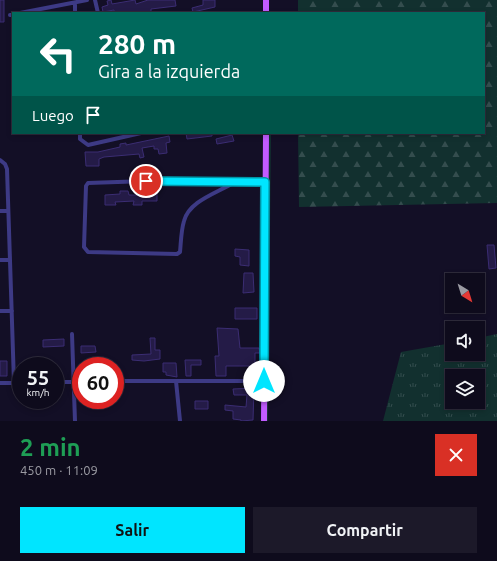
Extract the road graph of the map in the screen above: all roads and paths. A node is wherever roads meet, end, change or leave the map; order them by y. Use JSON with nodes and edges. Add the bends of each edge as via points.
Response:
{"nodes":[{"id":1,"x":52,"y":0,"type":"edge"},
{"id":2,"x":87,"y":0,"type":"edge"},
{"id":3,"x":95,"y":0,"type":"edge"},
{"id":4,"x":266,"y":0,"type":"edge"},
{"id":5,"x":75,"y":3,"type":"junction"},
{"id":6,"x":54,"y":6,"type":"junction"},
{"id":7,"x":25,"y":12,"type":"edge"},
{"id":8,"x":75,"y":12,"type":"edge"},
{"id":9,"x":98,"y":12,"type":"edge"},
{"id":10,"x":266,"y":12,"type":"edge"},
{"id":11,"x":80,"y":134,"type":"edge"},
{"id":12,"x":137,"y":134,"type":"edge"},
{"id":13,"x":266,"y":134,"type":"edge"},
{"id":14,"x":0,"y":160,"type":"edge"},
{"id":15,"x":265,"y":182,"type":"junction"},
{"id":16,"x":233,"y":183,"type":"junction"},
{"id":17,"x":0,"y":211,"type":"edge"},
{"id":18,"x":8,"y":211,"type":"junction"},
{"id":19,"x":0,"y":260,"type":"edge"},
{"id":20,"x":10,"y":260,"type":"junction"},
{"id":21,"x":0,"y":311,"type":"edge"},
{"id":22,"x":12,"y":311,"type":"junction"},
{"id":23,"x":72,"y":334,"type":"dead end"},
{"id":24,"x":13,"y":357,"type":"edge"},
{"id":25,"x":72,"y":357,"type":"edge"},
{"id":26,"x":124,"y":381,"type":"edge"},
{"id":27,"x":176,"y":381,"type":"junction"},
{"id":28,"x":264,"y":381,"type":"junction"},
{"id":29,"x":0,"y":383,"type":"edge"},
{"id":30,"x":12,"y":383,"type":"edge"},
{"id":31,"x":74,"y":409,"type":"edge"},
{"id":32,"x":75,"y":421,"type":"edge"},
{"id":33,"x":180,"y":421,"type":"edge"},
{"id":34,"x":264,"y":421,"type":"edge"}],
"edges":[{"from":1,"to":6,"type":"street"},
{"from":2,"to":5,"type":"street"},
{"from":3,"to":9,"type":"street"},
{"from":4,"to":10,"type":"main road"},
{"from":5,"to":6,"type":"street"},
{"from":5,"to":8,"type":"street"},
{"from":6,"to":7,"type":"street"},
{"from":11,"to":12,"type":"street","via":[[80,139],[88,145]]},
{"from":13,"to":15,"type":"main road"},
{"from":14,"to":18,"type":"street","via":[[7,169]]},
{"from":15,"to":16,"type":"street"},
{"from":15,"to":28,"type":"main road"},
{"from":16,"to":16,"type":"street","via":[[88,183],[85,250],[177,254],[180,252],[184,221],[188,213],[197,204]]},
{"from":17,"to":18,"type":"street"},
{"from":18,"to":20,"type":"street"},
{"from":19,"to":20,"type":"street"},
{"from":20,"to":22,"type":"street"},
{"from":21,"to":22,"type":"street"},
{"from":22,"to":24,"type":"street"},
{"from":23,"to":25,"type":"street"},
{"from":26,"to":27,"type":"street"},
{"from":27,"to":28,"type":"street"},
{"from":27,"to":33,"type":"street"},
{"from":28,"to":34,"type":"main road"},
{"from":29,"to":30,"type":"street"},
{"from":31,"to":32,"type":"street"}]}
